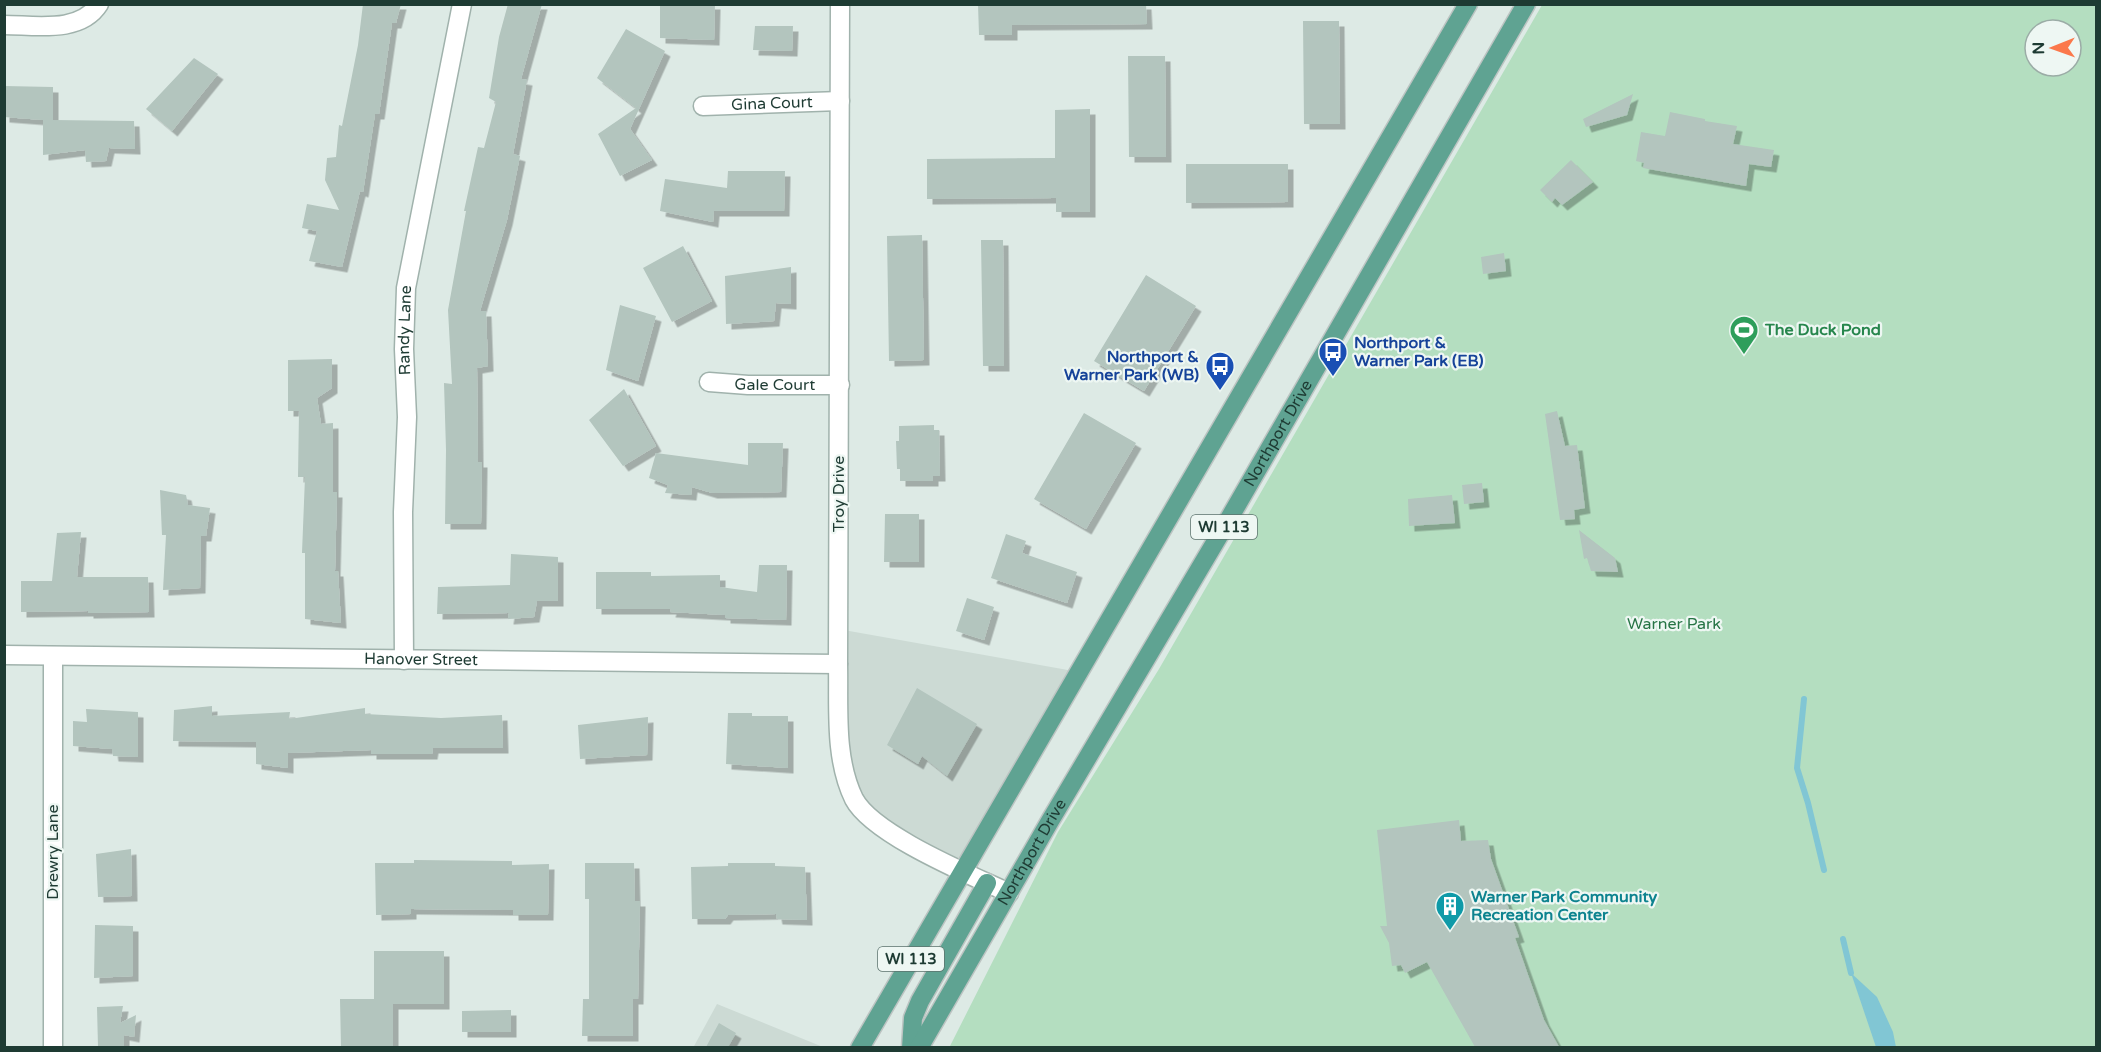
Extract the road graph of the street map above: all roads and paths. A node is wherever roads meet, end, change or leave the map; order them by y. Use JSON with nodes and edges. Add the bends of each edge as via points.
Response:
{"nodes":[{"id":1,"x":462,"y":4,"type":"edge"},
{"id":2,"x":840,"y":4,"type":"edge"},
{"id":3,"x":1468,"y":4,"type":"edge"},
{"id":4,"x":1526,"y":4,"type":"edge"},
{"id":5,"x":97,"y":7,"type":"edge"},
{"id":6,"x":4,"y":25,"type":"edge"},
{"id":7,"x":840,"y":101,"type":"junction"},
{"id":8,"x":703,"y":106,"type":"dead end"},
{"id":9,"x":709,"y":382,"type":"dead end"},
{"id":10,"x":840,"y":385,"type":"junction"},
{"id":11,"x":4,"y":655,"type":"edge"},
{"id":12,"x":53,"y":656,"type":"junction"},
{"id":13,"x":404,"y":660,"type":"junction"},
{"id":14,"x":838,"y":664,"type":"junction"},
{"id":15,"x":963,"y":871,"type":"junction"},
{"id":16,"x":987,"y":883,"type":"junction"},
{"id":17,"x":1009,"y":893,"type":"junction"},
{"id":18,"x":53,"y":1047,"type":"edge"},
{"id":19,"x":860,"y":1047,"type":"edge"},
{"id":20,"x":912,"y":1047,"type":"edge"},
{"id":21,"x":919,"y":1047,"type":"edge"}],
"edges":[{"from":1,"to":13,"type":"street","name":"Randy Lane","via":[[406,288]]},
{"from":2,"to":7,"type":"street","name":"Troy Drive"},
{"from":3,"to":15,"type":"main road","number":"WI 113"},
{"from":4,"to":17,"type":"main road","name":"Northport Drive","number":"WI 113"},
{"from":5,"to":6,"type":"street","via":[[84,19],[70,24]]},
{"from":7,"to":8,"type":"street","name":"Gina Court"},
{"from":7,"to":10,"type":"street","name":"Troy Drive"},
{"from":9,"to":10,"type":"street","name":"Gale Court"},
{"from":10,"to":14,"type":"street","name":"Troy Drive"},
{"from":11,"to":12,"type":"street","name":"Hanover Street"},
{"from":12,"to":13,"type":"street","name":"Hanover Street"},
{"from":12,"to":18,"type":"street","name":"Drewry Lane"},
{"from":13,"to":14,"type":"street","name":"Hanover Street"},
{"from":14,"to":15,"type":"street","name":"Troy Drive","via":[[842,763],[856,801],[886,830]]},
{"from":15,"to":16,"type":"street","name":"Troy Drive"},
{"from":15,"to":19,"type":"main road","number":"WI 113"},
{"from":16,"to":17,"type":"street","name":"Troy Drive"},
{"from":16,"to":20,"type":"main road","via":[[920,1001]]},
{"from":17,"to":21,"type":"main road","name":"Northport Drive","number":"WI 113"}]}
